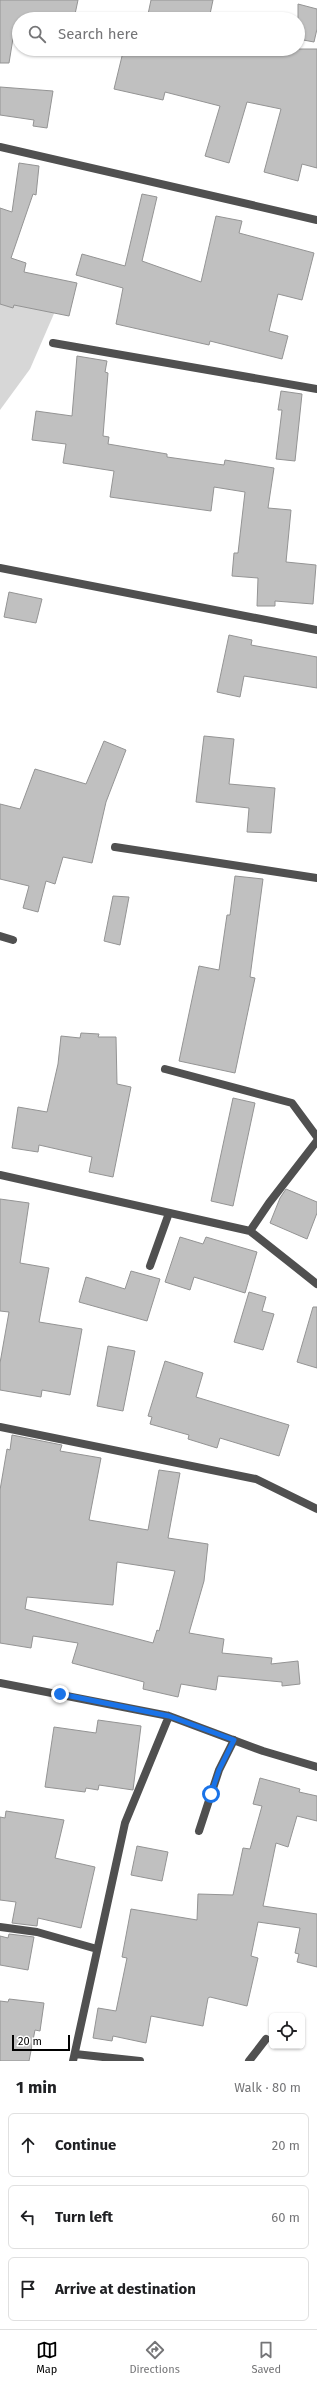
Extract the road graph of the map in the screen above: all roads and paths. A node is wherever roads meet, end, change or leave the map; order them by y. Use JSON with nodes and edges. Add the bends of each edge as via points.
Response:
{"nodes":[{"id":1,"x":0,"y":147,"type":"edge"},
{"id":2,"x":317,"y":220,"type":"edge"},
{"id":3,"x":53,"y":343,"type":"dead end"},
{"id":4,"x":317,"y":389,"type":"edge"},
{"id":5,"x":0,"y":568,"type":"edge"},
{"id":6,"x":317,"y":630,"type":"edge"},
{"id":7,"x":115,"y":847,"type":"dead end"},
{"id":8,"x":317,"y":878,"type":"edge"},
{"id":9,"x":0,"y":936,"type":"edge"},
{"id":10,"x":14,"y":940,"type":"dead end"},
{"id":11,"x":165,"y":1069,"type":"dead end"},
{"id":12,"x":317,"y":1137,"type":"edge"},
{"id":13,"x":317,"y":1141,"type":"edge"},
{"id":14,"x":0,"y":1174,"type":"edge"},
{"id":15,"x":169,"y":1213,"type":"junction"},
{"id":16,"x":250,"y":1231,"type":"junction"},
{"id":17,"x":150,"y":1266,"type":"dead end"},
{"id":18,"x":317,"y":1284,"type":"edge"},
{"id":19,"x":0,"y":1427,"type":"edge"},
{"id":20,"x":317,"y":1509,"type":"edge"},
{"id":21,"x":0,"y":1683,"type":"edge"},
{"id":22,"x":169,"y":1716,"type":"junction"},
{"id":23,"x":234,"y":1740,"type":"junction"},
{"id":24,"x":317,"y":1767,"type":"edge"},
{"id":25,"x":199,"y":1831,"type":"dead end"},
{"id":26,"x":0,"y":1927,"type":"edge"},
{"id":27,"x":97,"y":1949,"type":"junction"},
{"id":28,"x":266,"y":2039,"type":"dead end"},
{"id":29,"x":74,"y":2057,"type":"edge"},
{"id":30,"x":140,"y":2061,"type":"edge"},
{"id":31,"x":249,"y":2061,"type":"edge"}],
"edges":[{"from":1,"to":2,"type":"street"},
{"from":3,"to":4,"type":"street"},
{"from":5,"to":6,"type":"street"},
{"from":7,"to":8,"type":"street"},
{"from":9,"to":10,"type":"street"},
{"from":11,"to":12,"type":"street","via":[[292,1103]]},
{"from":13,"to":16,"type":"street","via":[[268,1203]]},
{"from":14,"to":15,"type":"street"},
{"from":15,"to":16,"type":"street"},
{"from":15,"to":17,"type":"street"},
{"from":16,"to":18,"type":"street"},
{"from":19,"to":20,"type":"street","via":[[256,1479]]},
{"from":21,"to":22,"type":"street"},
{"from":22,"to":23,"type":"street"},
{"from":22,"to":27,"type":"street","via":[[124,1823]]},
{"from":23,"to":24,"type":"street"},
{"from":23,"to":25,"type":"street","via":[[219,1770]]},
{"from":26,"to":27,"type":"street","via":[[37,1932]]},
{"from":27,"to":29,"type":"street"},
{"from":28,"to":31,"type":"street"},
{"from":29,"to":30,"type":"street"}]}
